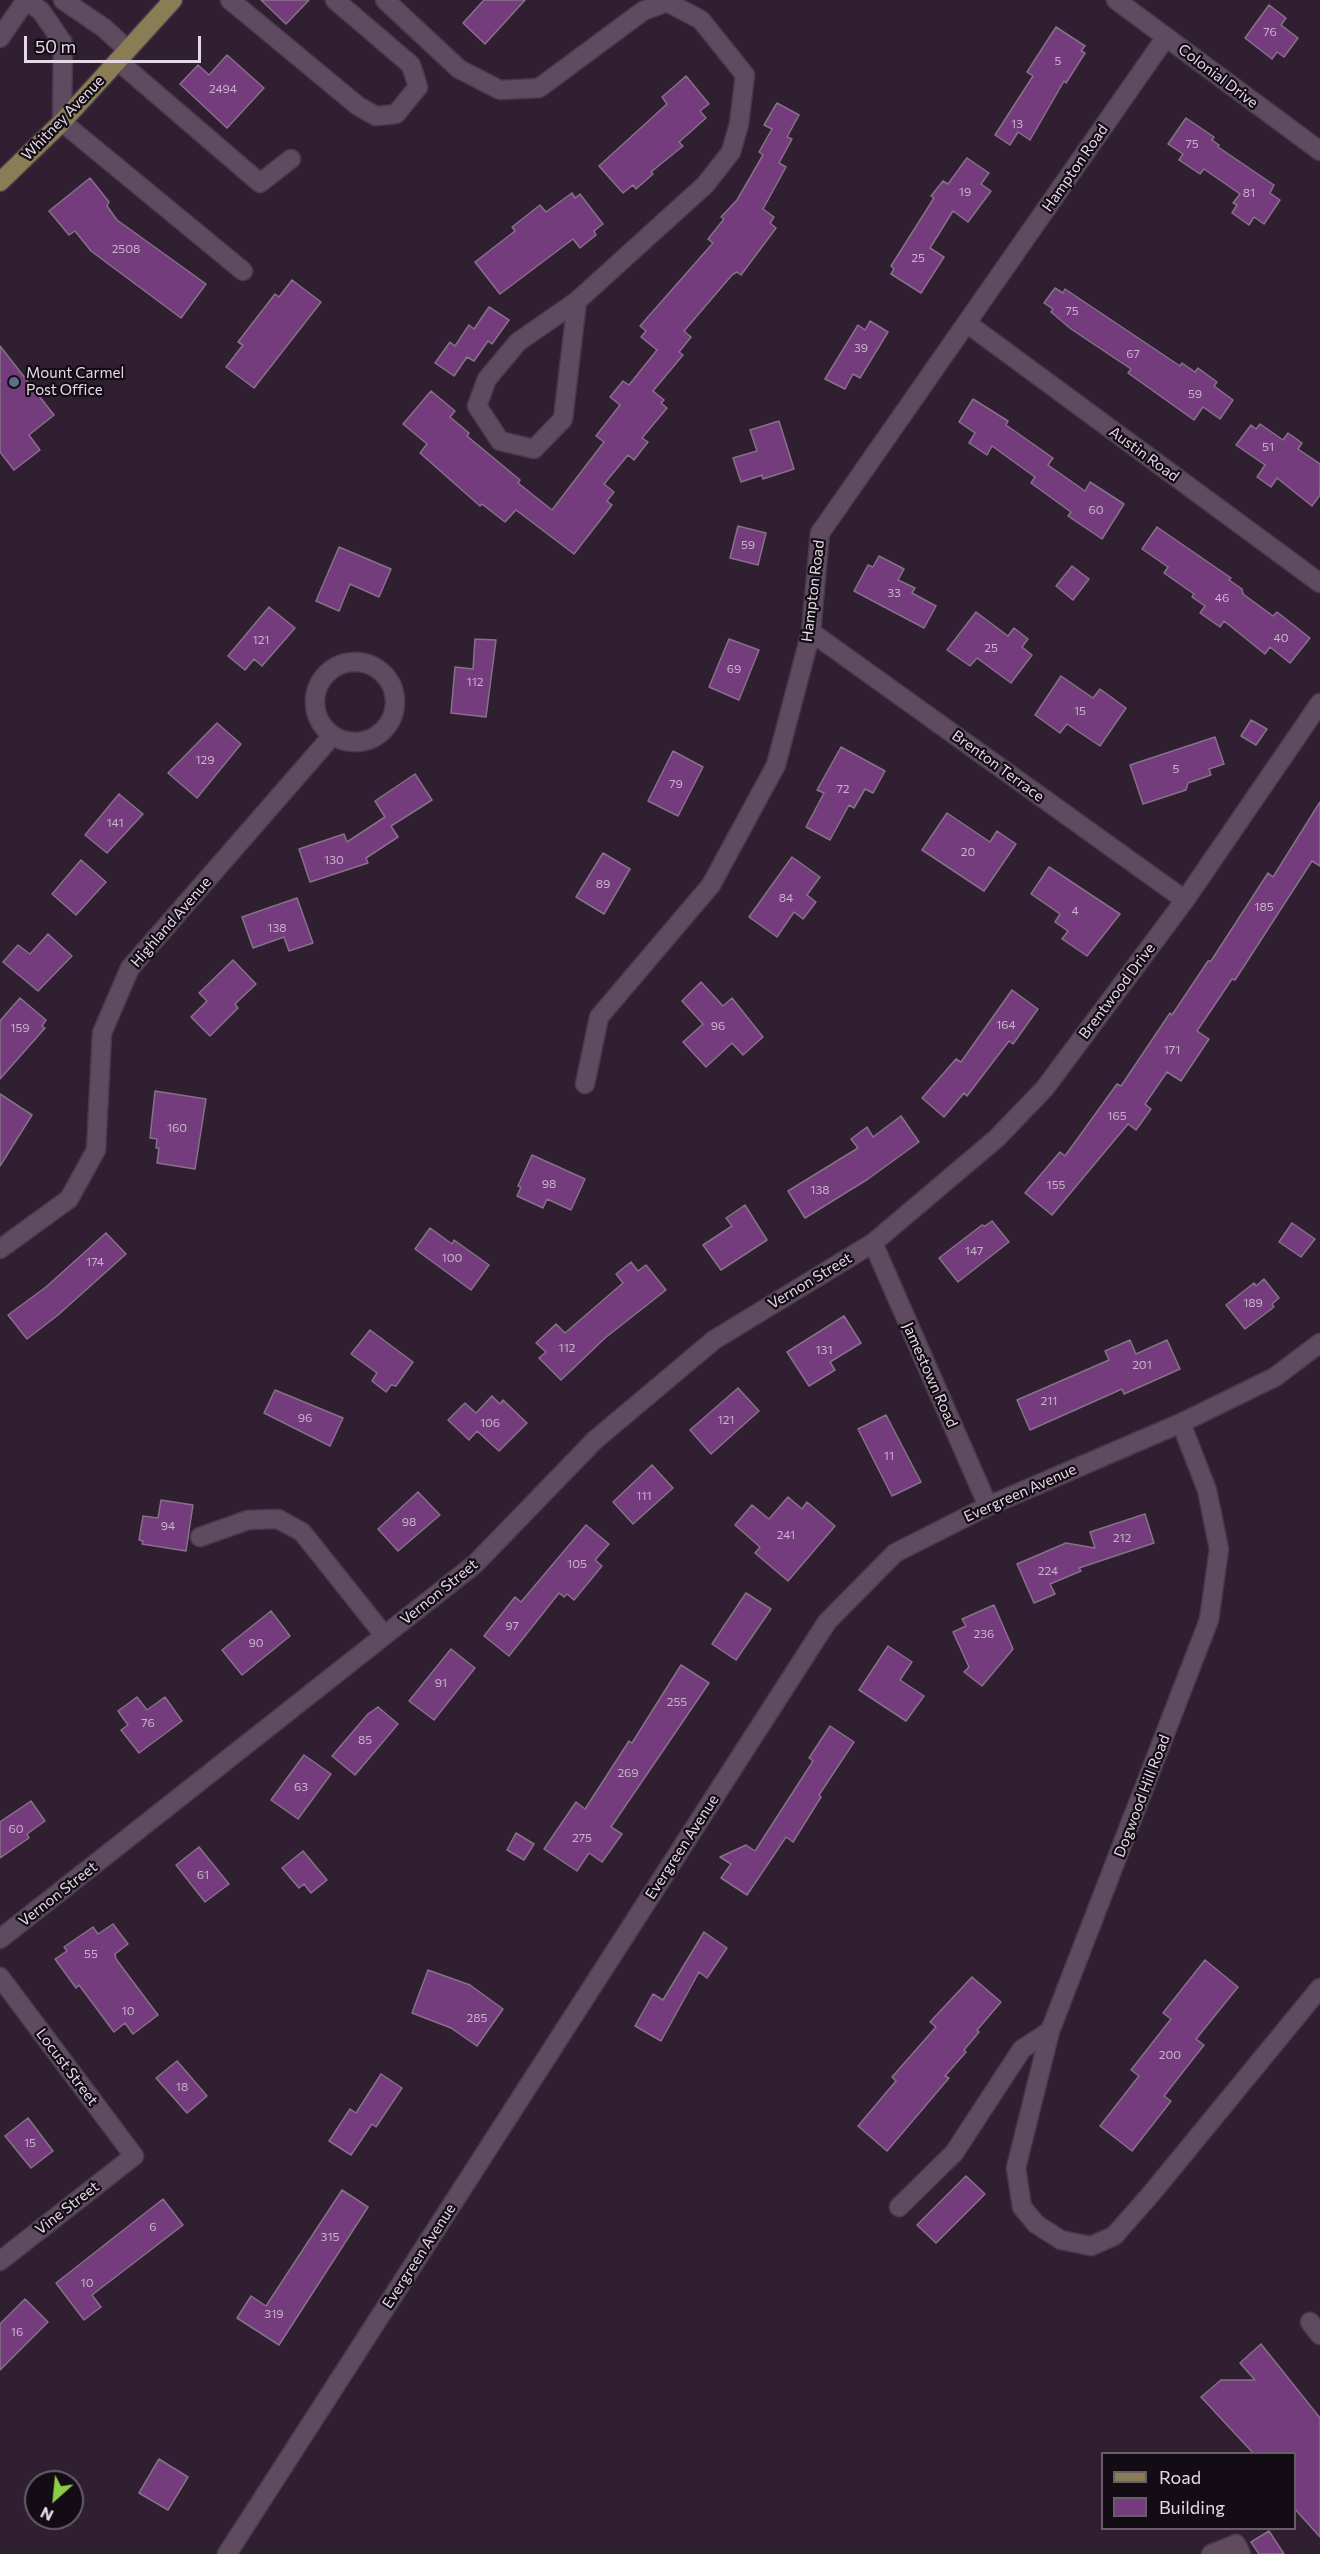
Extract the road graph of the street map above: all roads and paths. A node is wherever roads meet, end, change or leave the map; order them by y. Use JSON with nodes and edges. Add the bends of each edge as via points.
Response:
{"nodes":[{"id":1,"x":26,"y":0,"type":"edge"},
{"id":2,"x":63,"y":0,"type":"edge"},
{"id":3,"x":230,"y":0,"type":"edge"},
{"id":4,"x":335,"y":0,"type":"edge"},
{"id":5,"x":385,"y":0,"type":"edge"},
{"id":6,"x":1116,"y":0,"type":"edge"},
{"id":7,"x":168,"y":2,"type":"edge"},
{"id":8,"x":1166,"y":37,"type":"junction"},
{"id":9,"x":0,"y":38,"type":"edge"},
{"id":10,"x":123,"y":55,"type":"junction"},
{"id":11,"x":62,"y":122,"type":"junction"},
{"id":12,"x":1320,"y":151,"type":"edge"},
{"id":13,"x":291,"y":159,"type":"dead end"},
{"id":14,"x":0,"y":182,"type":"edge"},
{"id":15,"x":243,"y":271,"type":"dead end"},
{"id":16,"x":577,"y":301,"type":"junction"},
{"id":17,"x":968,"y":324,"type":"junction"},
{"id":18,"x":1320,"y":583,"type":"edge"},
{"id":19,"x":811,"y":632,"type":"junction"},
{"id":20,"x":1320,"y":703,"type":"edge"},
{"id":21,"x":332,"y":736,"type":"junction"},
{"id":22,"x":1185,"y":900,"type":"junction"},
{"id":23,"x":585,"y":1084,"type":"dead end"},
{"id":24,"x":873,"y":1243,"type":"junction"},
{"id":25,"x":0,"y":1249,"type":"edge"},
{"id":26,"x":1320,"y":1342,"type":"edge"},
{"id":27,"x":1181,"y":1423,"type":"junction"},
{"id":28,"x":988,"y":1506,"type":"junction"},
{"id":29,"x":200,"y":1537,"type":"dead end"},
{"id":30,"x":384,"y":1635,"type":"junction"},
{"id":31,"x":0,"y":1939,"type":"edge"},
{"id":32,"x":0,"y":1977,"type":"edge"},
{"id":33,"x":1320,"y":1988,"type":"edge"},
{"id":34,"x":1050,"y":2031,"type":"junction"},
{"id":35,"x":134,"y":2156,"type":"joint"},
{"id":36,"x":899,"y":2207,"type":"dead end"},
{"id":37,"x":0,"y":2261,"type":"edge"},
{"id":38,"x":227,"y":2554,"type":"edge"},
{"id":39,"x":1211,"y":2554,"type":"edge"},
{"id":40,"x":1241,"y":2554,"type":"edge"}],
"edges":[{"from":1,"to":9,"type":"street"},
{"from":1,"to":11,"type":"street","via":[[41,11],[63,43]]},
{"from":2,"to":10,"type":"street","via":[[104,28]]},
{"from":3,"to":4,"type":"street","via":[[358,106],[376,116],[396,114],[418,87],[411,65]]},
{"from":5,"to":16,"type":"street","via":[[459,69],[500,90],[539,88],[643,11],[667,2],[701,20],[746,75],[731,152],[705,185]]},
{"from":6,"to":8,"type":"street","name":"Colonial Drive"},
{"from":7,"to":10,"type":"main road","name":"Whitney Avenue"},
{"from":8,"to":12,"type":"street","name":"Colonial Drive"},
{"from":8,"to":17,"type":"street","name":"Hampton Road"},
{"from":10,"to":11,"type":"main road","name":"Whitney Avenue"},
{"from":10,"to":13,"type":"street","via":[[260,183]]},
{"from":11,"to":14,"type":"main road","name":"Whitney Avenue"},
{"from":11,"to":15,"type":"street"},
{"from":16,"to":16,"type":"street","via":[[518,342],[487,379],[477,406],[500,441],[534,448],[563,419]]},
{"from":17,"to":18,"type":"street","name":"Austin Road"},
{"from":17,"to":19,"type":"street","name":"Hampton Road","via":[[820,533]]},
{"from":19,"to":22,"type":"street","name":"Brenton Terrace"},
{"from":19,"to":23,"type":"street","name":"Hampton Road","via":[[776,765],[711,885],[598,1017]]},
{"from":20,"to":22,"type":"street","name":"Brentwood Drive"},
{"from":21,"to":21,"type":"street","via":[[316,715],[314,701],[320,682],[334,667],[347,663],[374,666],[394,692],[395,711],[390,723],[370,740],[344,742]]},
{"from":21,"to":25,"type":"street","name":"Highland Avenue","via":[[130,968],[102,1033],[96,1150],[69,1199]]},
{"from":22,"to":24,"type":"street","name":"Brentwood Drive","via":[[1045,1088],[997,1138]]},
{"from":24,"to":28,"type":"street","name":"Jamestown Road"},
{"from":24,"to":30,"type":"street","name":"Vernon Street","via":[[714,1340],[595,1440],[475,1564]]},
{"from":26,"to":27,"type":"street","name":"Evergreen Avenue","via":[[1275,1377]]},
{"from":27,"to":28,"type":"street","name":"Evergreen Avenue"},
{"from":27,"to":34,"type":"street","name":"Dogwood Hill Road","via":[[1207,1490],[1220,1549],[1209,1620]]},
{"from":28,"to":38,"type":"street","name":"Evergreen Avenue","via":[[895,1553],[827,1622]]},
{"from":29,"to":30,"type":"street","via":[[248,1520],[278,1518],[302,1532]]},
{"from":30,"to":31,"type":"street","name":"Vernon Street"},
{"from":32,"to":35,"type":"street","name":"Locust Street"},
{"from":33,"to":34,"type":"street","name":"Dogwood Hill Road","via":[[1114,2236],[1091,2246],[1062,2240],[1036,2224],[1022,2207],[1016,2168]]},
{"from":34,"to":36,"type":"street","via":[[1022,2049],[954,2153]]},
{"from":35,"to":37,"type":"street","name":"Vine Street"},
{"from":39,"to":40,"type":"street","via":[[1236,2544]]}]}
